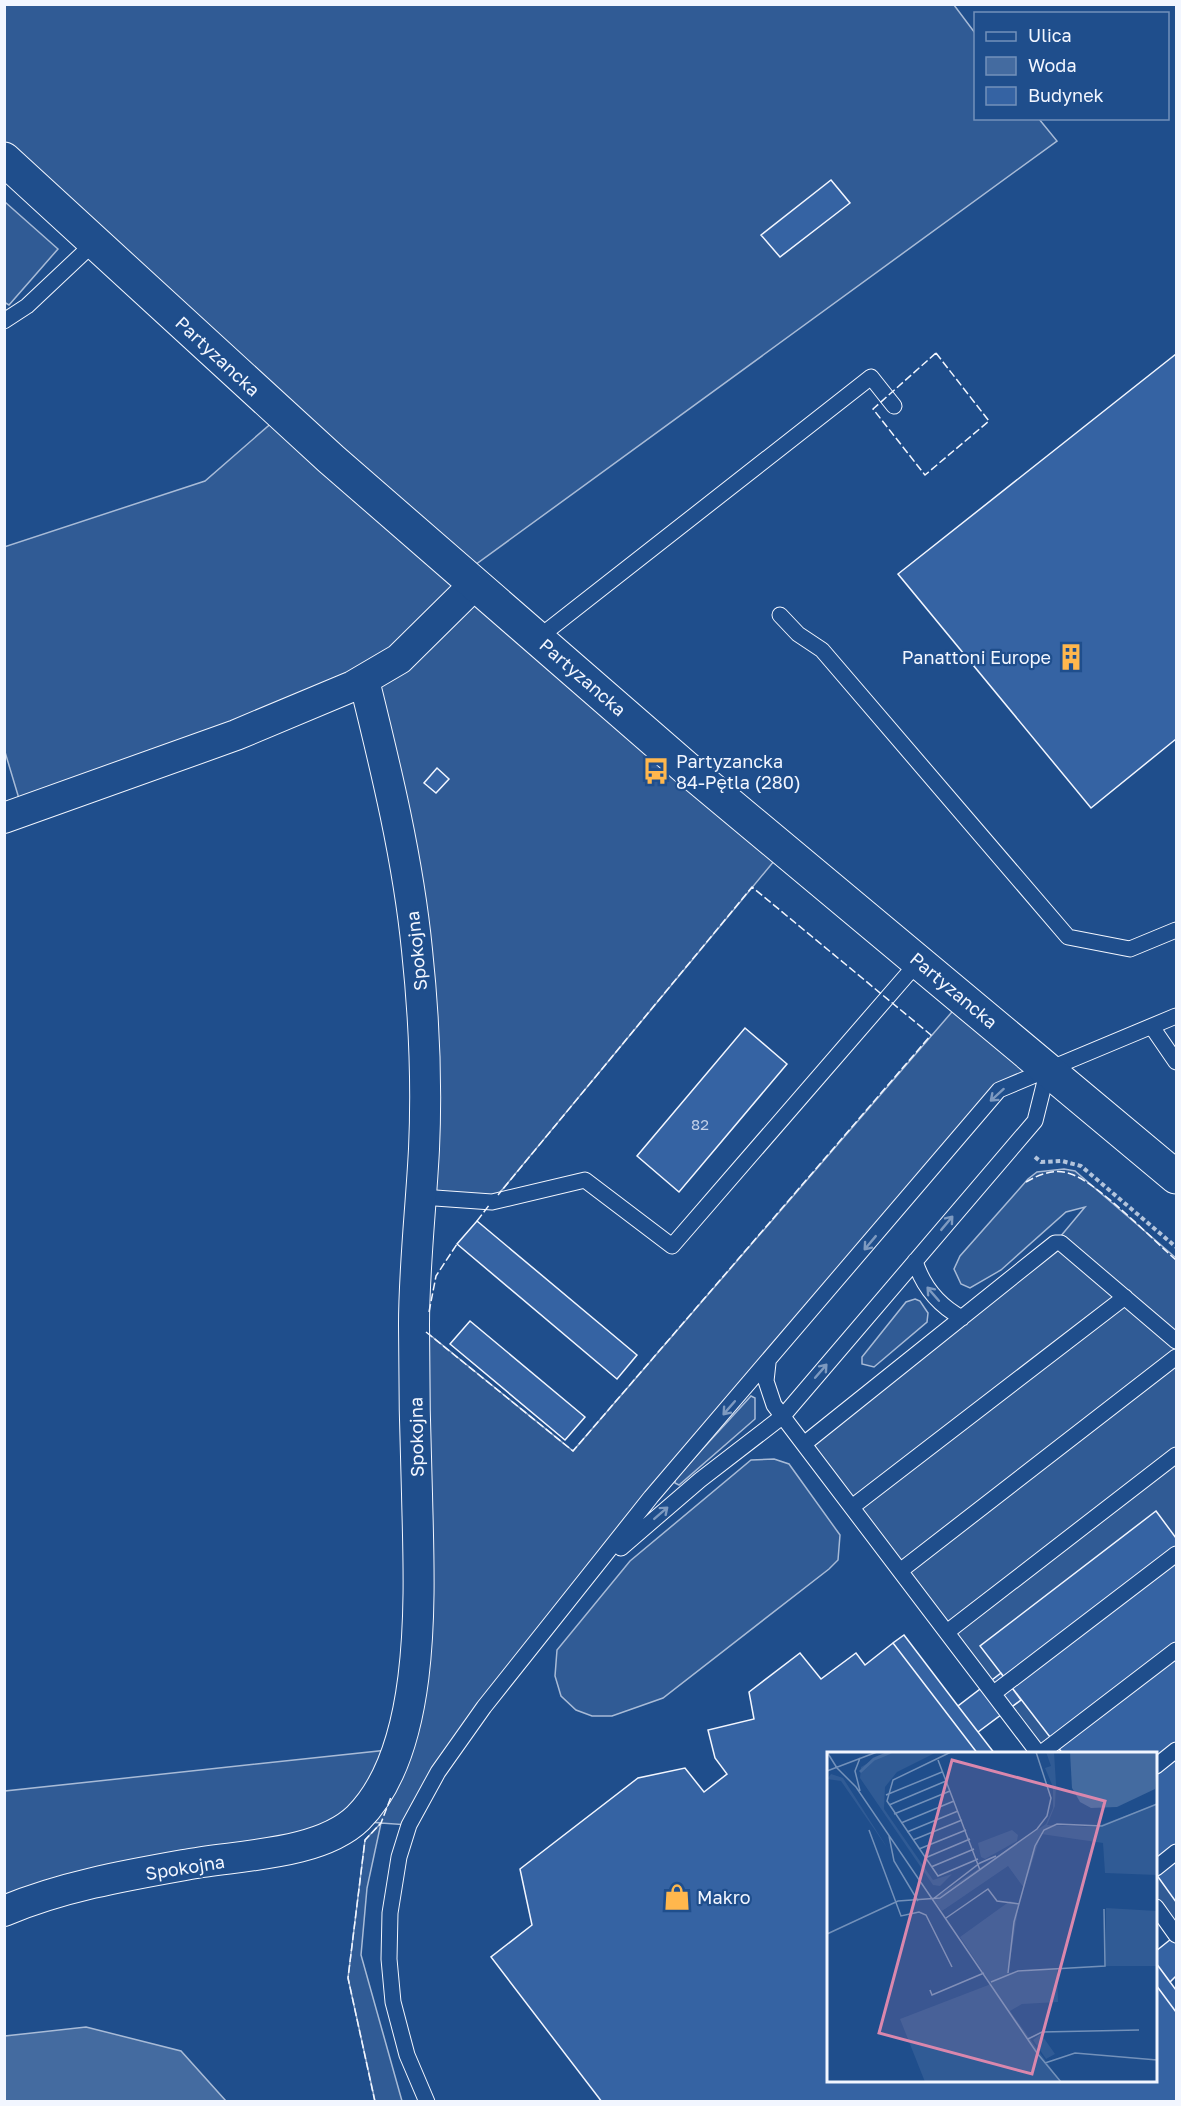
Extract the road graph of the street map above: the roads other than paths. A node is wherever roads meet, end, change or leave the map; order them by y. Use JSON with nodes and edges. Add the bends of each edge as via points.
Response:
{"nodes":[{"id":1,"x":4,"y":159,"type":"edge"},
{"id":2,"x":95,"y":242,"type":"junction"},
{"id":3,"x":4,"y":321,"type":"edge"},
{"id":4,"x":894,"y":406,"type":"dead end"},
{"id":5,"x":475,"y":584,"type":"junction"},
{"id":6,"x":780,"y":615,"type":"dead end"},
{"id":7,"x":538,"y":638,"type":"junction"},
{"id":8,"x":364,"y":680,"type":"junction"},
{"id":9,"x":4,"y":818,"type":"edge"},
{"id":10,"x":1176,"y":930,"type":"edge"},
{"id":11,"x":919,"y":961,"type":"junction"},
{"id":12,"x":1176,"y":1016,"type":"edge"},
{"id":13,"x":1152,"y":1027,"type":"junction"},
{"id":14,"x":1176,"y":1062,"type":"edge"},
{"id":15,"x":1048,"y":1069,"type":"junction"},
{"id":16,"x":1176,"y":1177,"type":"edge"},
{"id":17,"x":421,"y":1197,"type":"junction"},
{"id":18,"x":915,"y":1261,"type":"junction"},
{"id":19,"x":1125,"y":1297,"type":"junction"},
{"id":20,"x":962,"y":1318,"type":"junction"},
{"id":21,"x":1176,"y":1341,"type":"edge"},
{"id":22,"x":1176,"y":1357,"type":"edge"},
{"id":23,"x":768,"y":1364,"type":"junction"},
{"id":24,"x":783,"y":1416,"type":"junction"},
{"id":25,"x":804,"y":1444,"type":"junction"},
{"id":26,"x":1176,"y":1455,"type":"edge"},
{"id":27,"x":852,"y":1507,"type":"junction"},
{"id":28,"x":1176,"y":1554,"type":"edge"},
{"id":29,"x":900,"y":1571,"type":"junction"},
{"id":30,"x":586,"y":1581,"type":"junction"},
{"id":31,"x":947,"y":1632,"type":"junction"},
{"id":32,"x":1176,"y":1650,"type":"edge"},
{"id":33,"x":994,"y":1693,"type":"junction"},
{"id":34,"x":1176,"y":1750,"type":"edge"},
{"id":35,"x":1038,"y":1752,"type":"edge"},
{"id":36,"x":1043,"y":1752,"type":"edge"},
{"id":37,"x":1157,"y":1764,"type":"edge"},
{"id":38,"x":1176,"y":1852,"type":"edge"},
{"id":39,"x":1157,"y":1866,"type":"edge"},
{"id":40,"x":1157,"y":1910,"type":"edge"},
{"id":41,"x":4,"y":1911,"type":"edge"},
{"id":42,"x":1176,"y":1935,"type":"edge"},
{"id":43,"x":427,"y":2102,"type":"edge"}],
"edges":[{"from":1,"to":2,"type":"main road","name":"Partyzancka"},
{"from":2,"to":3,"type":"lane","via":[[27,306]]},
{"from":2,"to":5,"type":"main road","name":"Partyzancka","via":[[331,459]]},
{"from":4,"to":7,"type":"lane","via":[[871,377]]},
{"from":5,"to":7,"type":"main road","name":"Partyzancka"},
{"from":5,"to":8,"type":"street","via":[[399,659]]},
{"from":6,"to":10,"type":"lane","via":[[822,650],[1068,937],[1130,949]]},
{"from":7,"to":11,"type":"main road","name":"Partyzancka","via":[[685,767]]},
{"from":8,"to":9,"type":"street","via":[[236,735]]},
{"from":8,"to":17,"type":"street","name":"Spokojna","via":[[400,833],[417,947],[424,1057]]},
{"from":11,"to":15,"type":"main road","name":"Partyzancka"},
{"from":11,"to":17,"type":"lane","via":[[672,1246],[585,1180],[492,1202]]},
{"from":12,"to":13,"type":"lane"},
{"from":13,"to":14,"type":"lane"},
{"from":13,"to":15,"type":"lane"},
{"from":15,"to":16,"type":"main road","name":"Partyzancka"},
{"from":18,"to":15,"type":"lane","one_way":true,"via":[[1035,1121]]},
{"from":15,"to":23,"type":"lane","one_way":true,"via":[[999,1090]]},
{"from":17,"to":41,"type":"street","name":"Spokojna","via":[[414,1322],[420,1586],[417,1645],[408,1707],[385,1780],[355,1821],[298,1847],[84,1886]]},
{"from":20,"to":18,"type":"lane","one_way":true,"via":[[947,1310],[926,1287]]},
{"from":24,"to":18,"type":"lane","one_way":true},
{"from":19,"to":20,"type":"lane","via":[[1061,1243],[1055,1243]]},
{"from":19,"to":21,"type":"lane"},
{"from":19,"to":27,"type":"lane"},
{"from":20,"to":25,"type":"lane"},
{"from":22,"to":29,"type":"lane"},
{"from":23,"to":24,"type":"lane","via":[[769,1394]]},
{"from":23,"to":30,"type":"lane","one_way":true,"via":[[651,1497]]},
{"from":24,"to":25,"type":"lane"},
{"from":30,"to":24,"type":"lane","one_way":true,"via":[[665,1509]]},
{"from":25,"to":27,"type":"lane"},
{"from":26,"to":31,"type":"lane"},
{"from":27,"to":29,"type":"lane"},
{"from":28,"to":33,"type":"lane"},
{"from":29,"to":31,"type":"lane"},
{"from":30,"to":43,"type":"lane","via":[[484,1707],[438,1772],[409,1825],[399,1857],[390,1913],[391,1981],[402,2037]]},
{"from":31,"to":33,"type":"lane"},
{"from":32,"to":36,"type":"lane"},
{"from":33,"to":35,"type":"lane"},
{"from":34,"to":37,"type":"lane"},
{"from":38,"to":39,"type":"lane"},
{"from":40,"to":42,"type":"lane"}]}
